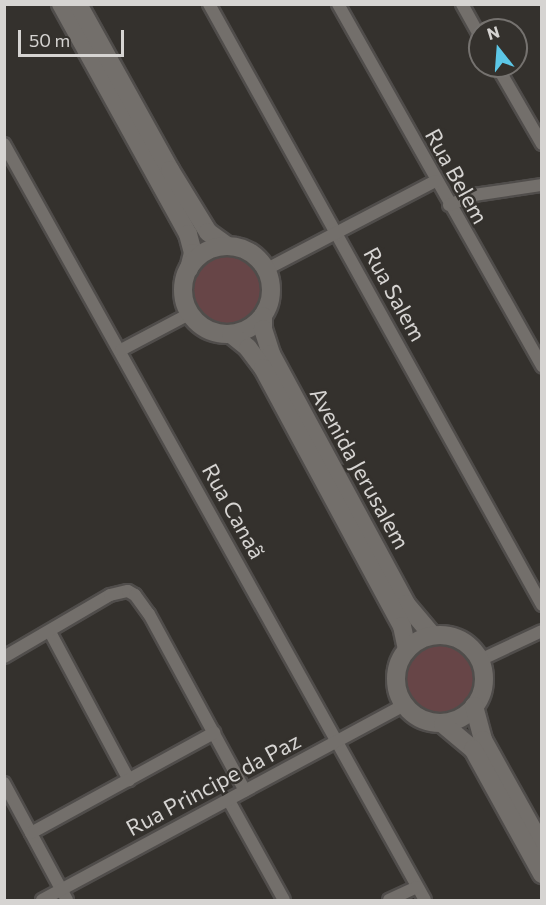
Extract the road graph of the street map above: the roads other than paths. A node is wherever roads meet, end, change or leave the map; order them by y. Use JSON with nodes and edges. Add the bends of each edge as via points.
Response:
{"nodes":[{"id":1,"x":61,"y":4,"type":"edge"},
{"id":2,"x":78,"y":4,"type":"edge"},
{"id":3,"x":209,"y":4,"type":"edge"},
{"id":4,"x":338,"y":4,"type":"edge"},
{"id":5,"x":462,"y":4,"type":"edge"},
{"id":6,"x":470,"y":18,"type":"edge"},
{"id":7,"x":504,"y":78,"type":"edge"},
{"id":8,"x":4,"y":144,"type":"edge"},
{"id":9,"x":542,"y":144,"type":"edge"},
{"id":10,"x":435,"y":181,"type":"junction"},
{"id":11,"x":542,"y":185,"type":"edge"},
{"id":12,"x":449,"y":205,"type":"junction"},
{"id":13,"x":338,"y":234,"type":"junction"},
{"id":14,"x":227,"y":246,"type":"junction"},
{"id":15,"x":189,"y":269,"type":"junction"},
{"id":16,"x":267,"y":269,"type":"junction"},
{"id":17,"x":189,"y":314,"type":"junction"},
{"id":18,"x":263,"y":316,"type":"junction"},
{"id":19,"x":231,"y":334,"type":"junction"},
{"id":20,"x":121,"y":350,"type":"junction"},
{"id":21,"x":542,"y":366,"type":"edge"},
{"id":22,"x":300,"y":422,"type":"junction"},
{"id":23,"x":368,"y":547,"type":"junction"},
{"id":24,"x":542,"y":605,"type":"edge"},
{"id":25,"x":542,"y":631,"type":"edge"},
{"id":26,"x":50,"y":632,"type":"junction"},
{"id":27,"x":432,"y":635,"type":"junction"},
{"id":28,"x":406,"y":649,"type":"junction"},
{"id":29,"x":4,"y":657,"type":"edge"},
{"id":30,"x":480,"y":660,"type":"junction"},
{"id":31,"x":404,"y":705,"type":"junction"},
{"id":32,"x":474,"y":706,"type":"junction"},
{"id":33,"x":443,"y":724,"type":"junction"},
{"id":34,"x":214,"y":733,"type":"junction"},
{"id":35,"x":338,"y":742,"type":"junction"},
{"id":36,"x":129,"y":780,"type":"junction"},
{"id":37,"x":4,"y":783,"type":"edge"},
{"id":38,"x":245,"y":791,"type":"junction"},
{"id":39,"x":228,"y":799,"type":"junction"},
{"id":40,"x":513,"y":808,"type":"junction"},
{"id":41,"x":31,"y":833,"type":"junction"},
{"id":42,"x":542,"y":846,"type":"edge"},
{"id":43,"x":542,"y":874,"type":"edge"},
{"id":44,"x":417,"y":886,"type":"junction"},
{"id":45,"x":64,"y":895,"type":"edge"},
{"id":46,"x":280,"y":899,"type":"edge"},
{"id":47,"x":42,"y":900,"type":"edge"},
{"id":48,"x":389,"y":900,"type":"edge"},
{"id":49,"x":425,"y":900,"type":"edge"}],
"edges":[{"from":1,"to":15,"type":"street","via":[[188,234],[193,253]]},
{"from":2,"to":14,"type":"street","via":[[208,232]]},
{"from":3,"to":13,"type":"street","name":"Rua Salem"},
{"from":4,"to":10,"type":"street","name":"Rua Belem"},
{"from":5,"to":6,"type":"street"},
{"from":7,"to":9,"type":"street"},
{"from":8,"to":20,"type":"street","name":"Rua Canaã"},
{"from":10,"to":12,"type":"street","name":"Rua Belem"},
{"from":10,"to":13,"type":"street"},
{"from":11,"to":12,"type":"street","via":[[481,194]]},
{"from":12,"to":21,"type":"street","name":"Rua Belem"},
{"from":13,"to":16,"type":"street"},
{"from":13,"to":24,"type":"street","name":"Rua Salem"},
{"from":14,"to":15,"type":"street","via":[[205,253]]},
{"from":14,"to":16,"type":"street","via":[[249,252]]},
{"from":15,"to":17,"type":"street","via":[[183,291]]},
{"from":16,"to":18,"type":"street","name":"Avenida Jerusalem","via":[[271,292]]},
{"from":17,"to":19,"type":"street","name":"Avenida Jerusalem","via":[[210,331]]},
{"from":17,"to":20,"type":"street"},
{"from":18,"to":19,"type":"street","via":[[254,325]]},
{"from":18,"to":22,"type":"street","name":"Avenida Jerusalem","via":[[271,354]]},
{"from":19,"to":22,"type":"street","name":"Avenida Jerusalem","via":[[248,348]]},
{"from":20,"to":35,"type":"street","name":"Rua Canaã"},
{"from":22,"to":23,"type":"street","name":"Avenida Jerusalem"},
{"from":23,"to":27,"type":"street","name":"Avenida Jerusalem","via":[[414,616]]},
{"from":23,"to":28,"type":"street","name":"Avenida Jerusalem","via":[[402,626]]},
{"from":25,"to":30,"type":"street"},
{"from":26,"to":29,"type":"street"},
{"from":26,"to":34,"type":"street","via":[[110,595],[128,591],[135,595]]},
{"from":26,"to":36,"type":"street"},
{"from":27,"to":28,"type":"street"},
{"from":27,"to":30,"type":"street","via":[[460,639]]},
{"from":28,"to":31,"type":"street","via":[[395,676]]},
{"from":30,"to":32,"type":"street","via":[[484,684]]},
{"from":31,"to":33,"type":"street","via":[[424,720]]},
{"from":31,"to":35,"type":"street","name":"Rua Principe da Paz"},
{"from":32,"to":33,"type":"street","via":[[463,716]]},
{"from":32,"to":40,"type":"street","via":[[483,741]]},
{"from":33,"to":40,"type":"street","via":[[473,749]]},
{"from":34,"to":36,"type":"street"},
{"from":34,"to":38,"type":"street"},
{"from":35,"to":38,"type":"street","name":"Rua Principe da Paz"},
{"from":35,"to":44,"type":"street","name":"Rua Canaã"},
{"from":36,"to":41,"type":"street"},
{"from":37,"to":41,"type":"street"},
{"from":38,"to":39,"type":"street","name":"Rua Principe da Paz"},
{"from":39,"to":45,"type":"street","name":"Rua Principe da Paz"},
{"from":39,"to":46,"type":"street"},
{"from":40,"to":42,"type":"street"},
{"from":40,"to":43,"type":"street"},
{"from":41,"to":45,"type":"street"},
{"from":44,"to":48,"type":"street"},
{"from":44,"to":49,"type":"street","name":"Rua Canaã"},
{"from":45,"to":47,"type":"street","name":"Rua Principe da Paz"}]}
